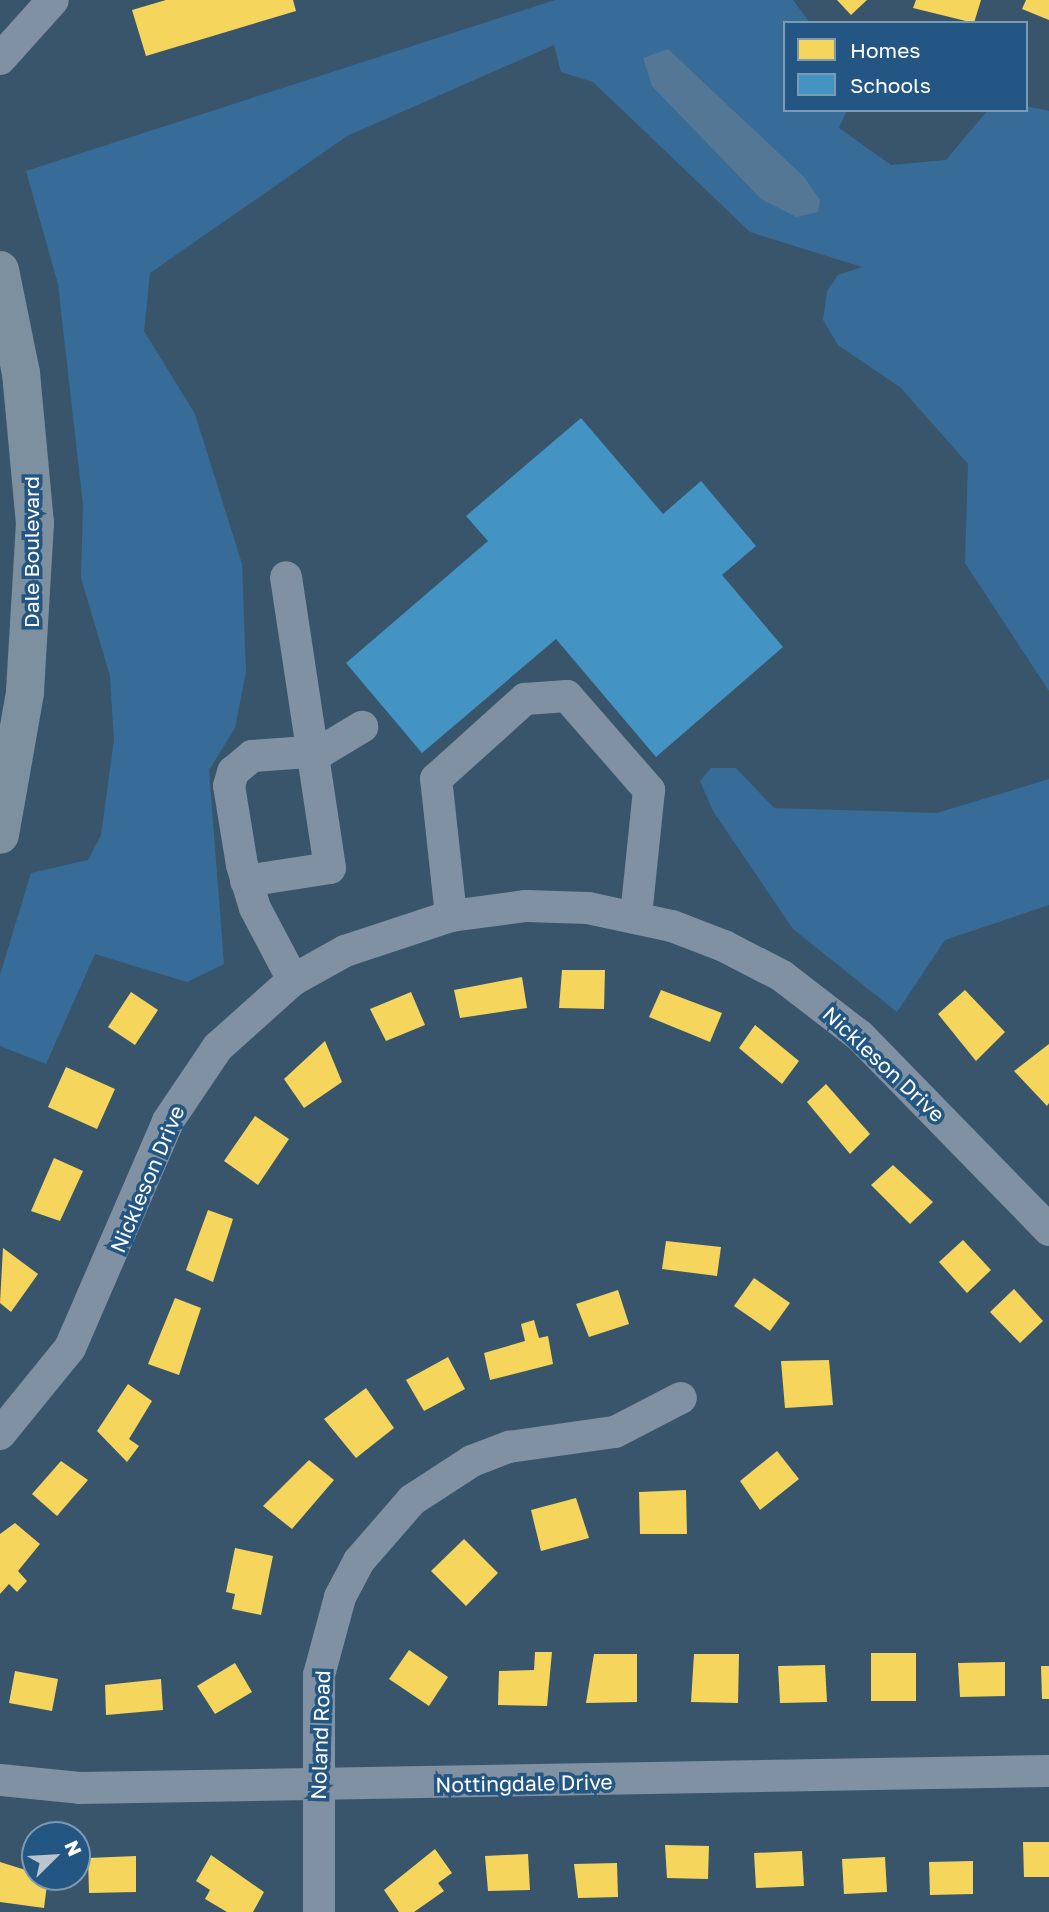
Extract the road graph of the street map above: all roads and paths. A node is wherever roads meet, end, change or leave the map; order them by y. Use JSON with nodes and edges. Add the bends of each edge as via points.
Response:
{"nodes":[{"id":1,"x":53,"y":0,"type":"edge"},
{"id":2,"x":0,"y":59,"type":"edge"},
{"id":3,"x":0,"y":270,"type":"edge"},
{"id":4,"x":286,"y":577,"type":"dead end"},
{"id":5,"x":362,"y":727,"type":"dead end"},
{"id":6,"x":313,"y":750,"type":"junction"},
{"id":7,"x":2,"y":819,"type":"edge"},
{"id":8,"x":246,"y":881,"type":"junction"},
{"id":9,"x":451,"y":916,"type":"junction"},
{"id":10,"x":636,"y":916,"type":"junction"},
{"id":11,"x":293,"y":981,"type":"junction"},
{"id":12,"x":1049,"y":1230,"type":"edge"},
{"id":13,"x":681,"y":1398,"type":"dead end"},
{"id":14,"x":0,"y":1434,"type":"edge"},
{"id":15,"x":1049,"y":1771,"type":"edge"},
{"id":16,"x":0,"y":1780,"type":"edge"},
{"id":17,"x":318,"y":1785,"type":"junction"},
{"id":18,"x":319,"y":1912,"type":"edge"}],
"edges":[{"from":1,"to":2,"type":"street"},
{"from":3,"to":7,"type":"main road","name":"Dale Boulevard","via":[[21,373],[35,523],[30,644]]},
{"from":4,"to":6,"type":"street"},
{"from":5,"to":6,"type":"street","via":[[339,745]]},
{"from":6,"to":8,"type":"street","via":[[252,756],[233,772],[229,786]]},
{"from":6,"to":8,"type":"street","via":[[330,868]]},
{"from":8,"to":11,"type":"street"},
{"from":9,"to":10,"type":"street","name":"Nickleson Drive","via":[[526,906]]},
{"from":9,"to":10,"type":"street","via":[[436,779],[524,699],[567,695],[649,790]]},
{"from":9,"to":11,"type":"street","name":"Nickleson Drive","via":[[383,934]]},
{"from":10,"to":12,"type":"street","name":"Nickleson Drive","via":[[724,946],[818,1001]]},
{"from":11,"to":14,"type":"street","name":"Nickleson Drive","via":[[244,1021],[188,1087],[93,1304],[47,1380]]},
{"from":13,"to":17,"type":"street","name":"Noland Road","via":[[615,1432],[509,1447],[472,1461],[412,1500],[383,1528],[352,1573],[327,1635],[319,1675]]},
{"from":15,"to":17,"type":"street","name":"Nottingdale Drive"},
{"from":16,"to":17,"type":"street","name":"Nottingdale Drive","via":[[80,1788]]},
{"from":17,"to":18,"type":"street","name":"Noland Road"}]}
